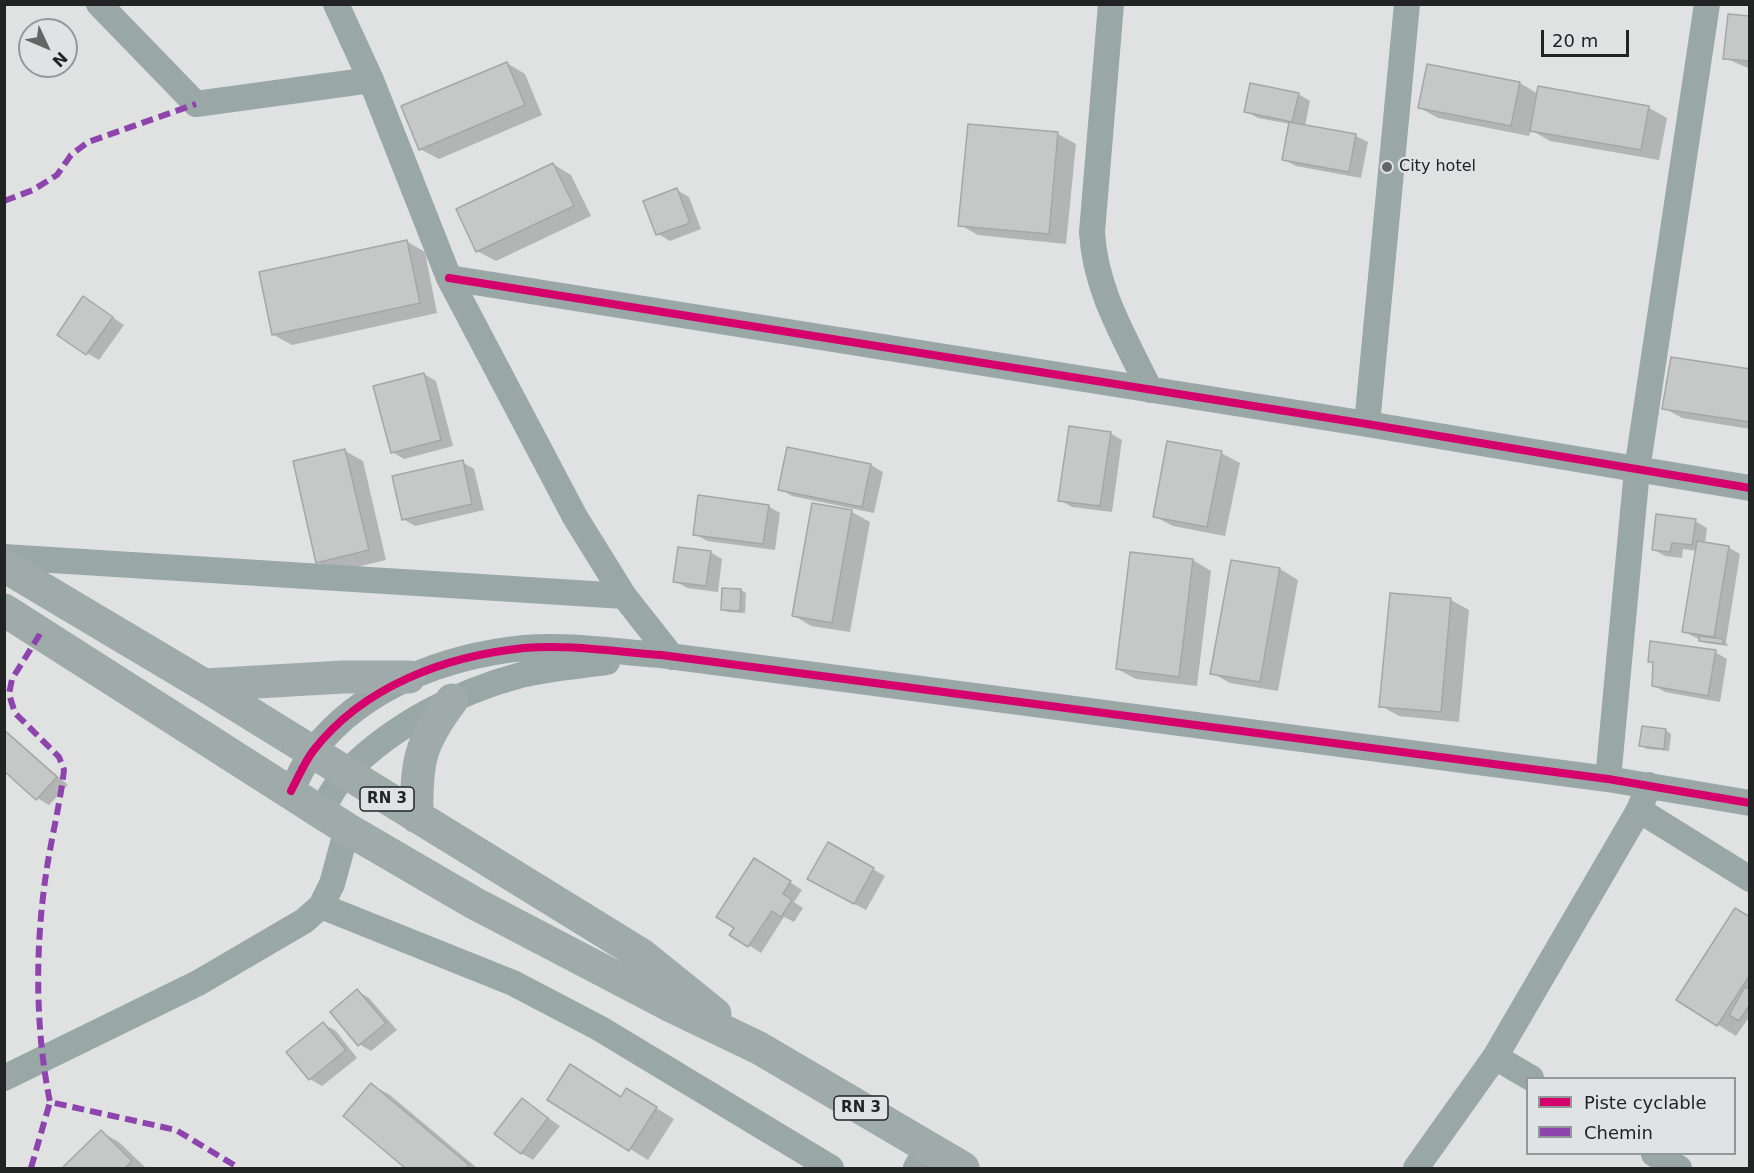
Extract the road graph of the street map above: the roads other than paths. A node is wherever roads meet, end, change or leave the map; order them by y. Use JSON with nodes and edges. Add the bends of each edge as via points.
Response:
{"nodes":[{"id":1,"x":99,"y":4,"type":"edge"},
{"id":2,"x":336,"y":4,"type":"edge"},
{"id":3,"x":1112,"y":4,"type":"edge"},
{"id":4,"x":1407,"y":4,"type":"edge"},
{"id":5,"x":1707,"y":4,"type":"edge"},
{"id":6,"x":371,"y":80,"type":"junction"},
{"id":7,"x":449,"y":278,"type":"junction"},
{"id":8,"x":1150,"y":390,"type":"junction"},
{"id":9,"x":1368,"y":424,"type":"junction"},
{"id":10,"x":1637,"y":470,"type":"junction"},
{"id":11,"x":1749,"y":488,"type":"edge"},
{"id":12,"x":4,"y":557,"type":"edge"},
{"id":13,"x":4,"y":567,"type":"edge"},
{"id":14,"x":624,"y":596,"type":"junction"},
{"id":15,"x":4,"y":610,"type":"edge"},
{"id":16,"x":667,"y":656,"type":"junction"},
{"id":17,"x":409,"y":676,"type":"junction"},
{"id":18,"x":204,"y":684,"type":"junction"},
{"id":19,"x":452,"y":700,"type":"junction"},
{"id":20,"x":313,"y":752,"type":"junction"},
{"id":21,"x":346,"y":773,"type":"junction"},
{"id":22,"x":1608,"y":779,"type":"junction"},
{"id":23,"x":1649,"y":785,"type":"junction"},
{"id":24,"x":291,"y":791,"type":"junction"},
{"id":25,"x":1749,"y":803,"type":"edge"},
{"id":26,"x":1639,"y":810,"type":"junction"},
{"id":27,"x":417,"y":817,"type":"junction"},
{"id":28,"x":334,"y":820,"type":"junction"},
{"id":29,"x":1749,"y":879,"type":"edge"},
{"id":30,"x":321,"y":906,"type":"junction"},
{"id":31,"x":759,"y":1048,"type":"junction"},
{"id":32,"x":1496,"y":1057,"type":"junction"},
{"id":33,"x":1529,"y":1077,"type":"edge"},
{"id":34,"x":4,"y":1078,"type":"edge"},
{"id":35,"x":1656,"y":1155,"type":"edge"},
{"id":36,"x":922,"y":1158,"type":"edge"},
{"id":37,"x":831,"y":1168,"type":"edge"},
{"id":38,"x":963,"y":1168,"type":"edge"},
{"id":39,"x":1416,"y":1168,"type":"edge"},
{"id":40,"x":1679,"y":1168,"type":"edge"}],
"edges":[{"from":1,"to":6,"type":"street","via":[[196,104]]},
{"from":2,"to":6,"type":"street"},
{"from":3,"to":8,"type":"street","via":[[1092,232],[1093,260],[1103,294]]},
{"from":4,"to":9,"type":"street"},
{"from":5,"to":10,"type":"street"},
{"from":6,"to":7,"type":"street"},
{"from":7,"to":8,"type":"street"},
{"from":7,"to":14,"type":"street","via":[[575,517]]},
{"from":8,"to":9,"type":"street"},
{"from":9,"to":10,"type":"street"},
{"from":10,"to":11,"type":"street"},
{"from":10,"to":22,"type":"street"},
{"from":12,"to":14,"type":"street"},
{"from":13,"to":18,"type":"main road","number":"RN 3"},
{"from":14,"to":16,"type":"street"},
{"from":15,"to":24,"type":"main road","number":"RN 3"},
{"from":16,"to":17,"type":"street","via":[[525,648],[451,662]]},
{"from":16,"to":19,"type":"street","via":[[524,675]]},
{"from":16,"to":22,"type":"street"},
{"from":17,"to":18,"type":"main road"},
{"from":17,"to":20,"type":"street","via":[[353,711]]},
{"from":18,"to":20,"type":"main road","number":"RN 3"},
{"from":19,"to":21,"type":"street","via":[[394,733]]},
{"from":19,"to":27,"type":"main road","via":[[421,748],[416,780]]},
{"from":20,"to":21,"type":"main road","number":"RN 3"},
{"from":20,"to":24,"type":"street"},
{"from":21,"to":27,"type":"main road","number":"RN 3"},
{"from":21,"to":28,"type":"street"},
{"from":22,"to":23,"type":"street"},
{"from":23,"to":25,"type":"street"},
{"from":23,"to":26,"type":"street"},
{"from":24,"to":28,"type":"main road","number":"RN 3"},
{"from":26,"to":29,"type":"street"},
{"from":26,"to":32,"type":"street"},
{"from":27,"to":31,"type":"main road","number":"RN 3","via":[[642,955]]},
{"from":28,"to":30,"type":"street","via":[[332,884]]},
{"from":28,"to":31,"type":"main road","number":"RN 3","via":[[474,903],[667,1005]]},
{"from":30,"to":34,"type":"street","via":[[304,921],[198,983]]},
{"from":30,"to":37,"type":"street","via":[[513,983],[599,1028]]},
{"from":31,"to":36,"type":"main road","number":"RN 3"},
{"from":32,"to":33,"type":"street"},
{"from":32,"to":39,"type":"street"},
{"from":35,"to":40,"type":"street"},
{"from":36,"to":38,"type":"main road","number":"RN 3"}]}
